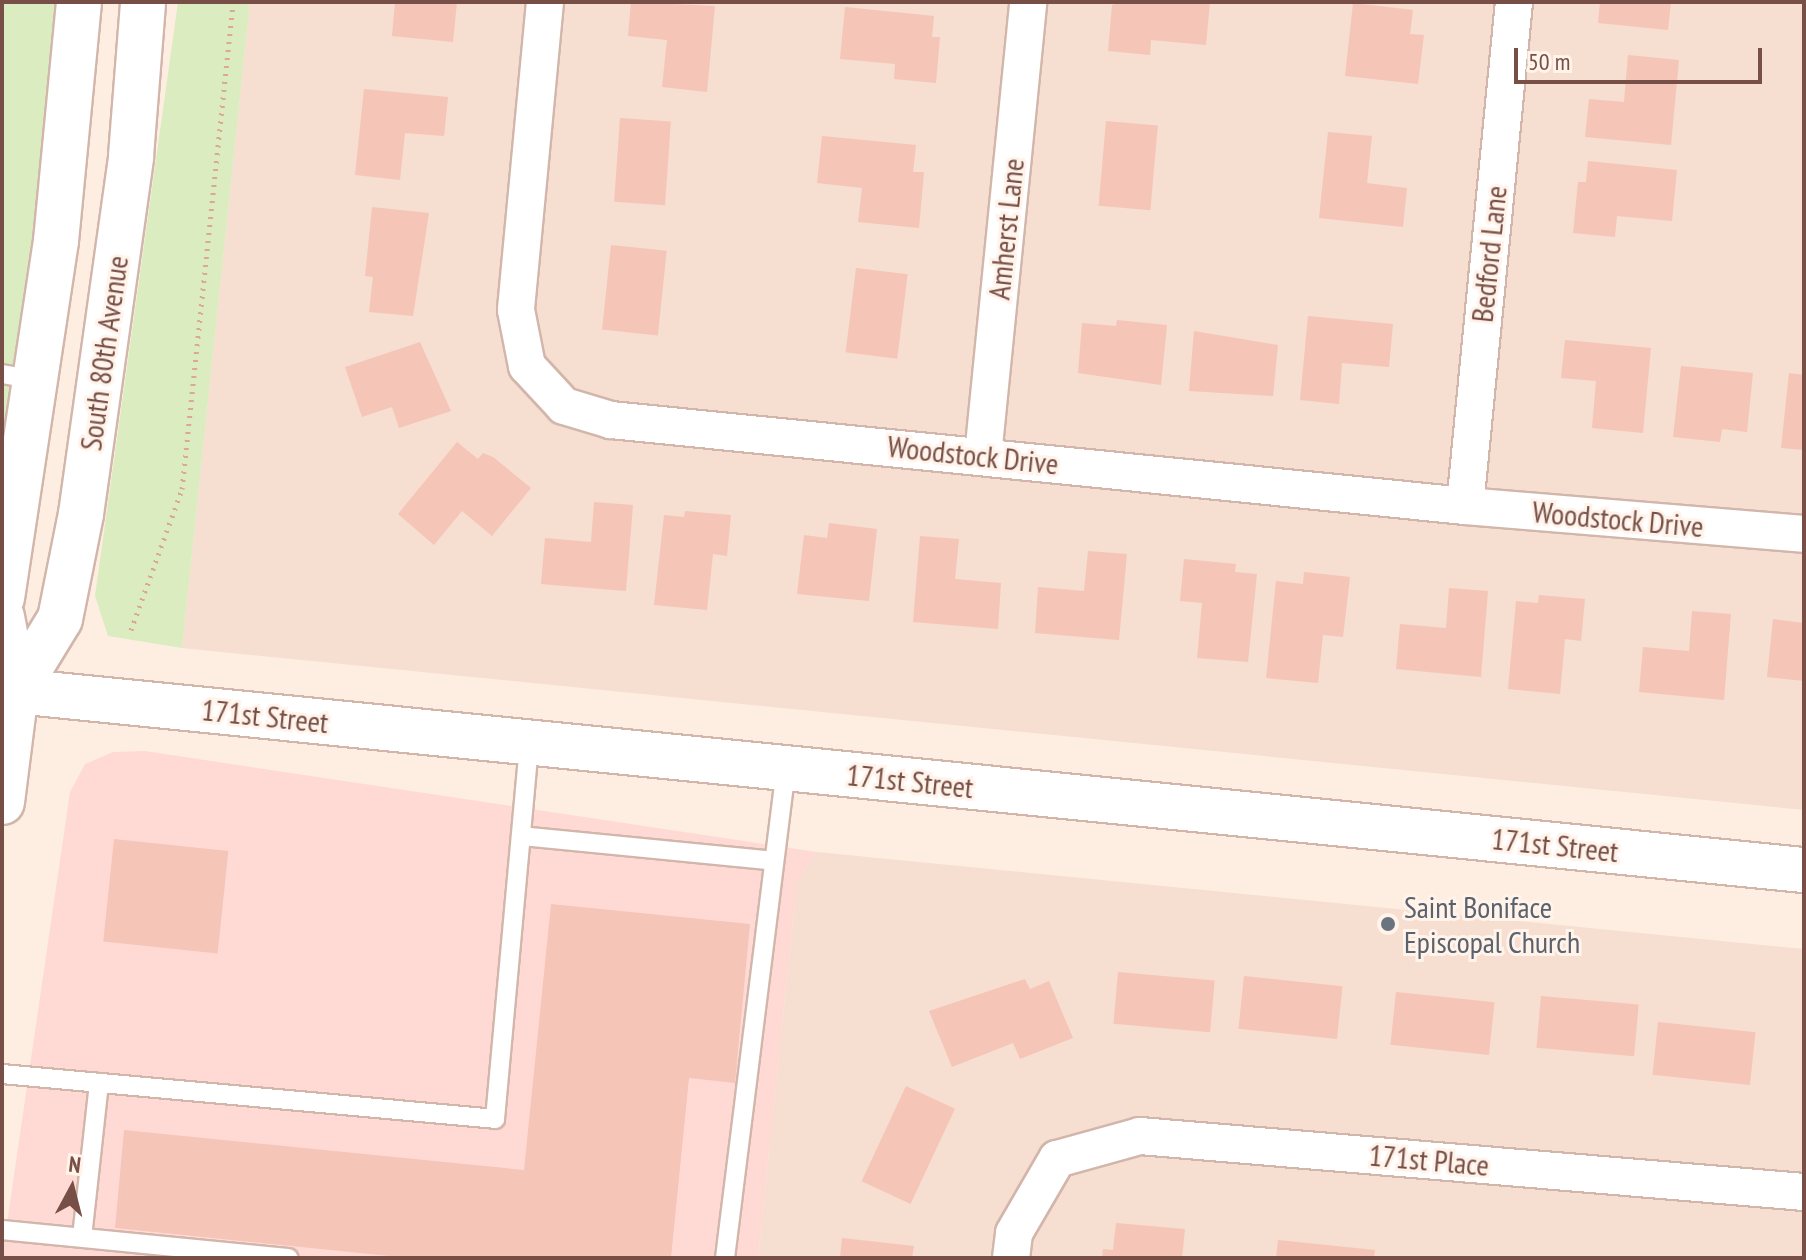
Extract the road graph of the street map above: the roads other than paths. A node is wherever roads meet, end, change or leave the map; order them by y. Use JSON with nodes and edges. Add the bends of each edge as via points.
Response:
{"nodes":[{"id":1,"x":79,"y":2,"type":"edge"},
{"id":2,"x":143,"y":2,"type":"edge"},
{"id":3,"x":545,"y":2,"type":"edge"},
{"id":4,"x":1028,"y":2,"type":"edge"},
{"id":5,"x":1514,"y":2,"type":"edge"},
{"id":6,"x":19,"y":377,"type":"edge"},
{"id":7,"x":983,"y":456,"type":"junction"},
{"id":8,"x":1465,"y":506,"type":"junction"},
{"id":9,"x":1804,"y":534,"type":"edge"},
{"id":10,"x":2,"y":598,"type":"edge"},
{"id":11,"x":2,"y":617,"type":"edge"},
{"id":12,"x":7,"y":689,"type":"edge"},
{"id":13,"x":529,"y":743,"type":"junction"},
{"id":14,"x":786,"y":768,"type":"junction"},
{"id":15,"x":2,"y":802,"type":"edge"},
{"id":16,"x":521,"y":836,"type":"junction"},
{"id":17,"x":774,"y":861,"type":"junction"},
{"id":18,"x":1804,"y":870,"type":"edge"},
{"id":19,"x":2,"y":1074,"type":"edge"},
{"id":20,"x":99,"y":1083,"type":"junction"},
{"id":21,"x":1804,"y":1192,"type":"edge"},
{"id":22,"x":2,"y":1230,"type":"edge"},
{"id":23,"x":82,"y":1237,"type":"junction"},
{"id":24,"x":289,"y":1258,"type":"edge"},
{"id":25,"x":725,"y":1258,"type":"edge"},
{"id":26,"x":1011,"y":1258,"type":"edge"}],
"edges":[{"from":1,"to":6,"type":"street","name":"South 80th Avenue","via":[[56,241]]},
{"from":2,"to":12,"type":"street","name":"South 80th Avenue","via":[[131,156],[81,514],[60,619]]},
{"from":3,"to":7,"type":"street","name":"Woodstock Drive","via":[[516,310],[527,366],[544,388],[564,406],[611,420]]},
{"from":4,"to":7,"type":"street","name":"Amherst Lane"},
{"from":5,"to":8,"type":"street","name":"Bedford Lane"},
{"from":6,"to":10,"type":"street","name":"South 80th Avenue"},
{"from":7,"to":8,"type":"street","name":"Woodstock Drive"},
{"from":8,"to":9,"type":"street","name":"Woodstock Drive"},
{"from":11,"to":12,"type":"street","name":"South 80th Avenue"},
{"from":12,"to":13,"type":"street","name":"171st Street"},
{"from":12,"to":15,"type":"street","name":"South 80th Avenue"},
{"from":13,"to":14,"type":"street","name":"171st Street"},
{"from":13,"to":16,"type":"lane"},
{"from":14,"to":17,"type":"lane"},
{"from":14,"to":18,"type":"street","name":"171st Street"},
{"from":16,"to":17,"type":"lane"},
{"from":16,"to":20,"type":"lane","via":[[495,1119]]},
{"from":17,"to":25,"type":"lane"},
{"from":19,"to":20,"type":"lane"},
{"from":20,"to":23,"type":"lane"},
{"from":21,"to":26,"type":"street","name":"171st Place","via":[[1140,1136],[1057,1159],[1014,1233]]},
{"from":22,"to":23,"type":"lane"},
{"from":23,"to":24,"type":"lane"}]}
